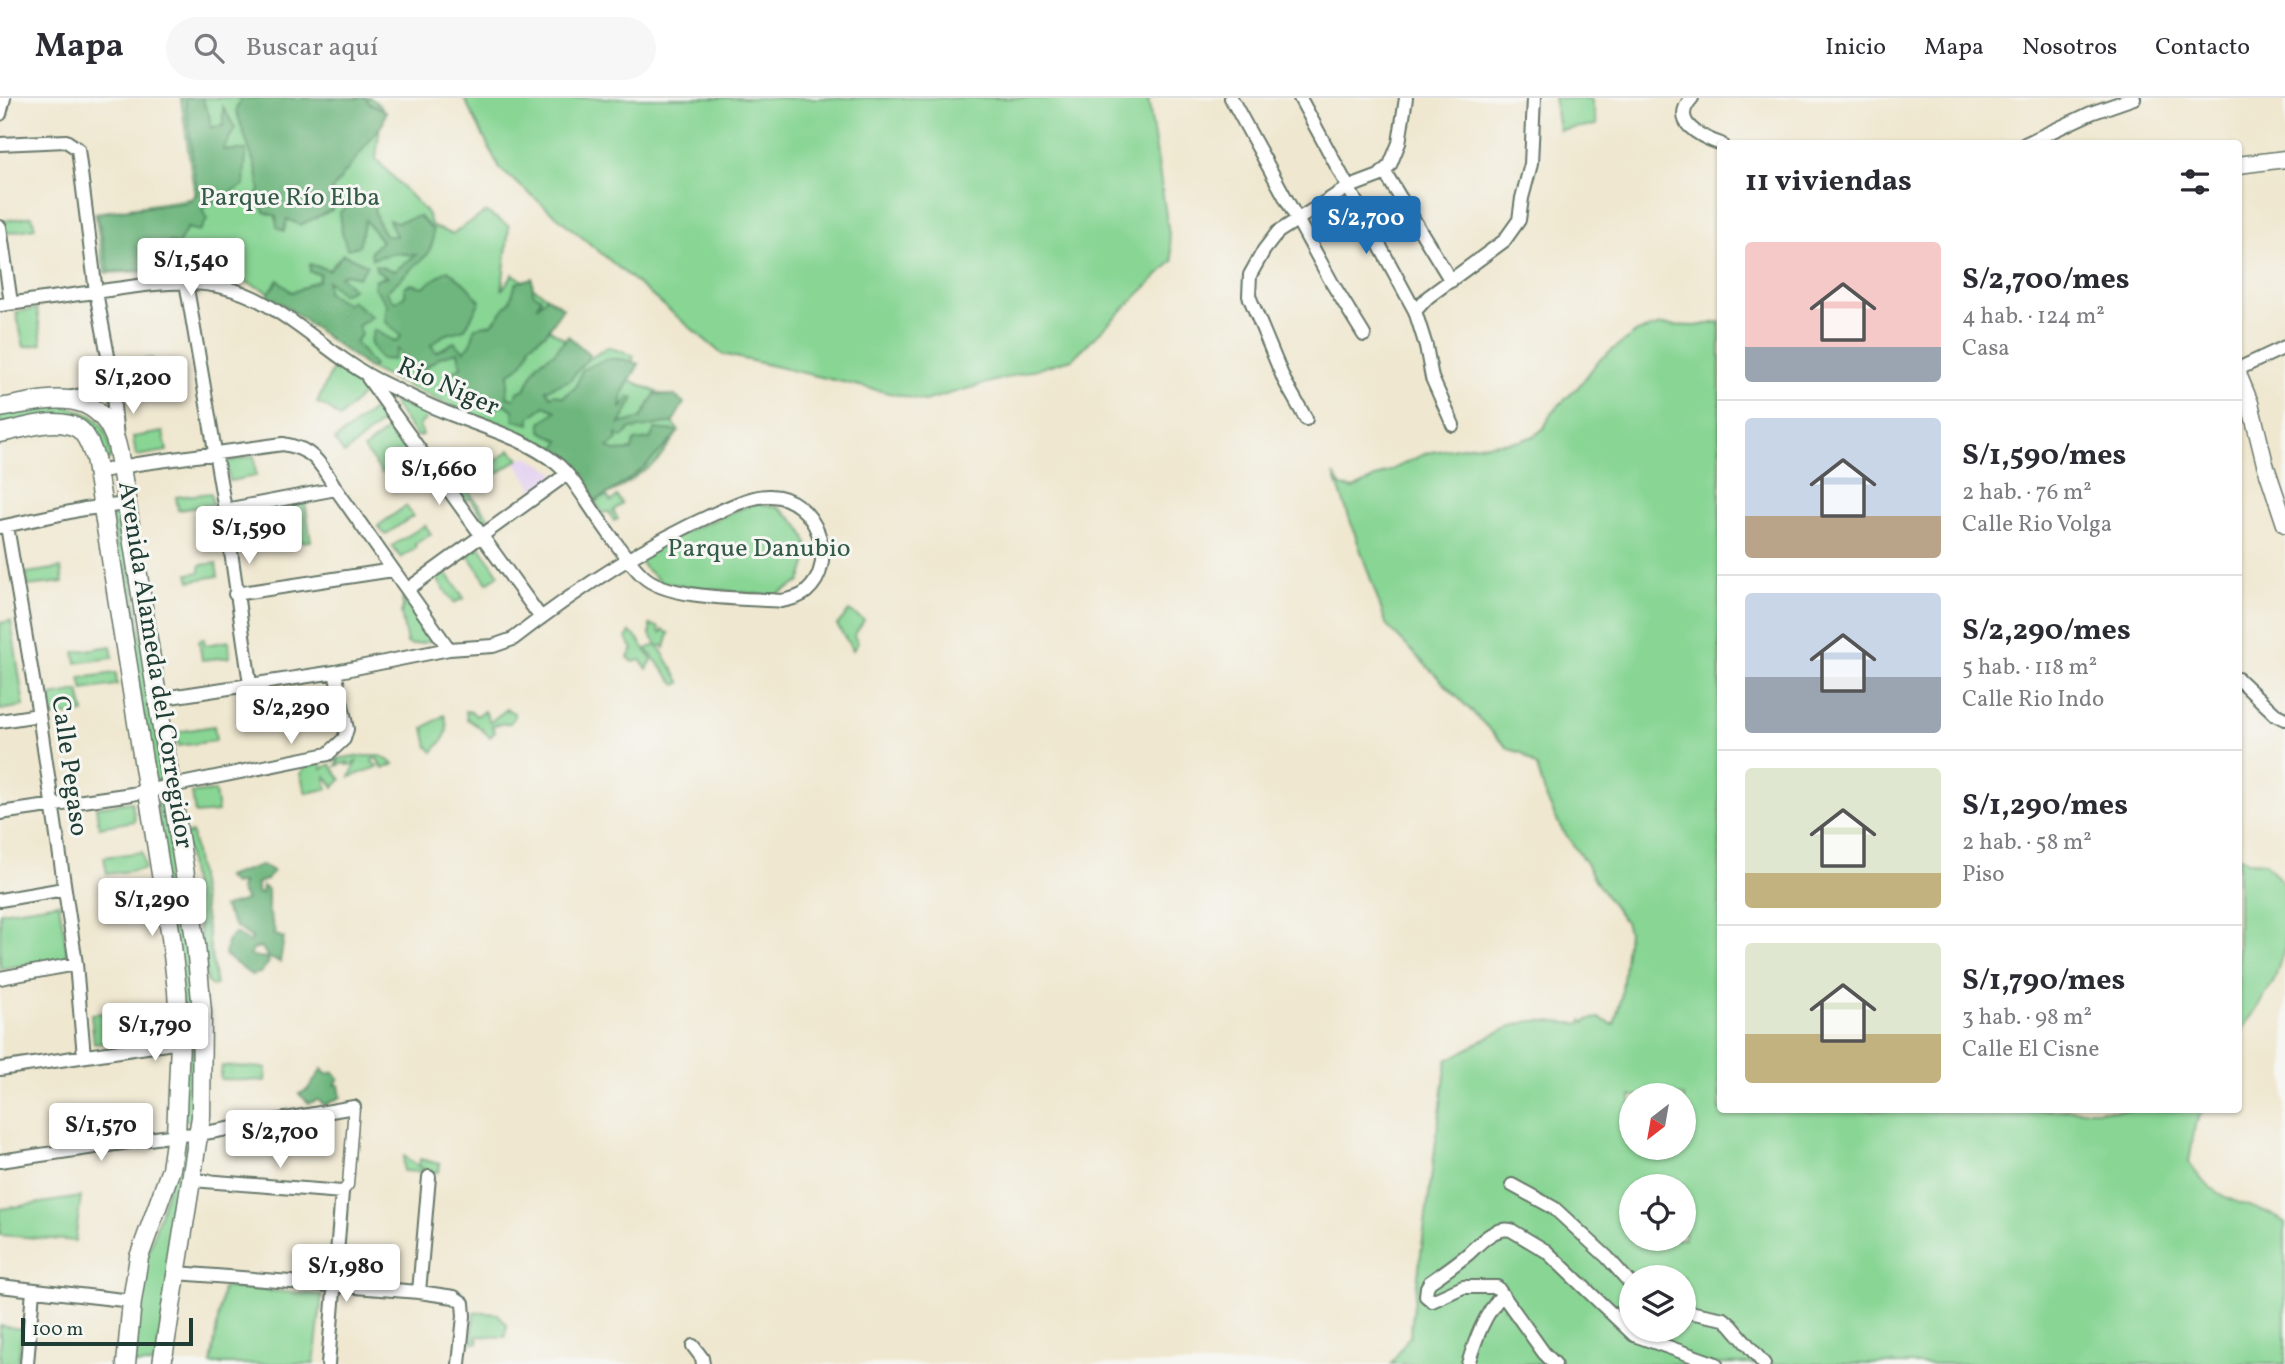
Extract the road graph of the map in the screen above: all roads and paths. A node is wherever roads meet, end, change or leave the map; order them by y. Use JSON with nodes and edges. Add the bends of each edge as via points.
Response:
{"nodes":[{"id":1,"x":4,"y":98,"type":"edge"},
{"id":2,"x":1231,"y":98,"type":"edge"},
{"id":3,"x":1300,"y":98,"type":"edge"},
{"id":4,"x":1406,"y":98,"type":"edge"},
{"id":5,"x":1534,"y":98,"type":"edge"},
{"id":6,"x":1692,"y":98,"type":"edge"},
{"id":7,"x":2134,"y":98,"type":"edge"},
{"id":8,"x":0,"y":114,"type":"edge"},
{"id":9,"x":2034,"y":140,"type":"edge"},
{"id":10,"x":1717,"y":142,"type":"edge"},
{"id":11,"x":0,"y":144,"type":"edge"},
{"id":12,"x":2285,"y":159,"type":"edge"},
{"id":13,"x":2242,"y":164,"type":"edge"},
{"id":14,"x":1384,"y":171,"type":"junction"},
{"id":15,"x":1347,"y":188,"type":"junction"},
{"id":16,"x":1297,"y":219,"type":"junction"},
{"id":17,"x":0,"y":227,"type":"edge"},
{"id":18,"x":1451,"y":281,"type":"junction"},
{"id":19,"x":187,"y":282,"type":"junction"},
{"id":20,"x":96,"y":292,"type":"junction"},
{"id":21,"x":6,"y":304,"type":"edge"},
{"id":22,"x":1415,"y":311,"type":"junction"},
{"id":23,"x":1364,"y":335,"type":"dead end"},
{"id":24,"x":2285,"y":347,"type":"edge"},
{"id":25,"x":2242,"y":367,"type":"edge"},
{"id":26,"x":365,"y":375,"type":"junction"},
{"id":27,"x":2242,"y":384,"type":"edge"},
{"id":28,"x":112,"y":388,"type":"junction"},
{"id":29,"x":66,"y":398,"type":"junction"},
{"id":30,"x":0,"y":408,"type":"edge"},
{"id":31,"x":1306,"y":419,"type":"dead end"},
{"id":32,"x":1453,"y":425,"type":"dead end"},
{"id":33,"x":0,"y":433,"type":"edge"},
{"id":34,"x":117,"y":446,"type":"junction"},
{"id":35,"x":215,"y":454,"type":"junction"},
{"id":36,"x":121,"y":467,"type":"junction"},
{"id":37,"x":98,"y":472,"type":"junction"},
{"id":38,"x":567,"y":474,"type":"junction"},
{"id":39,"x":336,"y":489,"type":"junction"},
{"id":40,"x":127,"y":504,"type":"junction"},
{"id":41,"x":104,"y":508,"type":"junction"},
{"id":42,"x":225,"y":510,"type":"junction"},
{"id":43,"x":2285,"y":524,"type":"edge"},
{"id":44,"x":4,"y":526,"type":"edge"},
{"id":45,"x":481,"y":537,"type":"junction"},
{"id":46,"x":628,"y":558,"type":"junction"},
{"id":47,"x":393,"y":570,"type":"junction"},
{"id":48,"x":408,"y":589,"type":"junction"},
{"id":49,"x":235,"y":594,"type":"junction"},
{"id":50,"x":541,"y":618,"type":"junction"},
{"id":51,"x":449,"y":649,"type":"junction"},
{"id":52,"x":335,"y":672,"type":"junction"},
{"id":53,"x":2242,"y":682,"type":"edge"},
{"id":54,"x":250,"y":684,"type":"junction"},
{"id":55,"x":157,"y":699,"type":"junction"},
{"id":56,"x":39,"y":715,"type":"junction"},
{"id":57,"x":2285,"y":719,"type":"edge"},
{"id":58,"x":0,"y":721,"type":"edge"},
{"id":59,"x":171,"y":787,"type":"junction"},
{"id":60,"x":147,"y":791,"type":"junction"},
{"id":61,"x":52,"y":805,"type":"junction"},
{"id":62,"x":0,"y":813,"type":"edge"},
{"id":63,"x":64,"y":889,"type":"junction"},
{"id":64,"x":0,"y":900,"type":"edge"},
{"id":65,"x":76,"y":964,"type":"junction"},
{"id":66,"x":0,"y":978,"type":"edge"},
{"id":67,"x":180,"y":1042,"type":"junction"},
{"id":68,"x":84,"y":1056,"type":"junction"},
{"id":69,"x":0,"y":1069,"type":"edge"},
{"id":70,"x":354,"y":1107,"type":"joint"},
{"id":71,"x":199,"y":1134,"type":"junction"},
{"id":72,"x":176,"y":1135,"type":"junction"},
{"id":73,"x":0,"y":1161,"type":"edge"},
{"id":74,"x":429,"y":1177,"type":"dead end"},
{"id":75,"x":192,"y":1180,"type":"junction"},
{"id":76,"x":1512,"y":1185,"type":"dead end"},
{"id":77,"x":342,"y":1192,"type":"junction"},
{"id":78,"x":1619,"y":1270,"type":"edge"},
{"id":79,"x":177,"y":1273,"type":"junction"},
{"id":80,"x":0,"y":1286,"type":"edge"},
{"id":81,"x":333,"y":1286,"type":"junction"},
{"id":82,"x":33,"y":1290,"type":"junction"},
{"id":83,"x":419,"y":1292,"type":"junction"},
{"id":84,"x":1502,"y":1295,"type":"junction"},
{"id":85,"x":131,"y":1301,"type":"junction"},
{"id":86,"x":1696,"y":1313,"type":"edge"},
{"id":87,"x":693,"y":1346,"type":"dead end"},
{"id":88,"x":27,"y":1364,"type":"edge"},
{"id":89,"x":126,"y":1364,"type":"edge"},
{"id":90,"x":162,"y":1364,"type":"edge"},
{"id":91,"x":328,"y":1364,"type":"edge"},
{"id":92,"x":459,"y":1364,"type":"edge"},
{"id":93,"x":703,"y":1364,"type":"edge"},
{"id":94,"x":1468,"y":1364,"type":"edge"},
{"id":95,"x":1555,"y":1364,"type":"edge"},
{"id":96,"x":1716,"y":1364,"type":"edge"},
{"id":97,"x":1764,"y":1364,"type":"edge"}],
"edges":[{"from":1,"to":8,"type":"street"},
{"from":2,"to":16,"type":"street"},
{"from":3,"to":15,"type":"street"},
{"from":4,"to":14,"type":"street","via":[[1399,143]]},
{"from":5,"to":18,"type":"street","via":[[1531,164],[1519,220],[1504,241]]},
{"from":6,"to":10,"type":"street","via":[[1683,114],[1687,125]]},
{"from":7,"to":9,"type":"street"},
{"from":11,"to":20,"type":"street","via":[[66,141],[78,149]]},
{"from":12,"to":13,"type":"street"},
{"from":14,"to":15,"type":"street"},
{"from":14,"to":18,"type":"street"},
{"from":15,"to":16,"type":"street"},
{"from":15,"to":22,"type":"street"},
{"from":16,"to":23,"type":"street"},
{"from":16,"to":31,"type":"street","via":[[1278,232],[1264,250],[1250,275],[1249,296],[1284,380]]},
{"from":17,"to":21,"type":"street"},
{"from":18,"to":22,"type":"street"},
{"from":19,"to":20,"type":"street"},
{"from":19,"to":26,"type":"street","via":[[226,287],[261,301]]},
{"from":19,"to":35,"type":"street"},
{"from":20,"to":21,"type":"street"},
{"from":20,"to":28,"type":"street"},
{"from":22,"to":32,"type":"street","via":[[1436,390]]},
{"from":24,"to":25,"type":"street"},
{"from":26,"to":38,"type":"street","name":"Rio Niger","via":[[534,450]]},
{"from":26,"to":45,"type":"street"},
{"from":27,"to":43,"type":"street"},
{"from":28,"to":29,"type":"street"},
{"from":28,"to":34,"type":"street"},
{"from":29,"to":30,"type":"main road"},
{"from":29,"to":34,"type":"main road","name":"Avenida Alameda del Corregidor","via":[[99,413]]},
{"from":33,"to":37,"type":"main road","name":"Avenida Alameda del Corregidor","via":[[52,423],[70,425],[85,436]]},
{"from":34,"to":36,"type":"main road","name":"Avenida Alameda del Corregidor"},
{"from":35,"to":36,"type":"street"},
{"from":35,"to":39,"type":"street","via":[[283,443],[299,447],[322,466]]},
{"from":35,"to":42,"type":"street"},
{"from":36,"to":37,"type":"street"},
{"from":36,"to":40,"type":"main road","name":"Avenida Alameda del Corregidor"},
{"from":37,"to":41,"type":"main road","name":"Avenida Alameda del Corregidor"},
{"from":38,"to":45,"type":"street"},
{"from":38,"to":46,"type":"street","name":"Rio Niger"},
{"from":39,"to":42,"type":"street"},
{"from":39,"to":47,"type":"street"},
{"from":40,"to":41,"type":"street"},
{"from":40,"to":55,"type":"main road","name":"Avenida Alameda del Corregidor"},
{"from":41,"to":44,"type":"street"},
{"from":41,"to":60,"type":"main road","name":"Avenida Alameda del Corregidor"},
{"from":42,"to":49,"type":"street"},
{"from":44,"to":56,"type":"street","name":"Calle Pegaso"},
{"from":45,"to":48,"type":"street"},
{"from":45,"to":50,"type":"street"},
{"from":46,"to":46,"type":"street","name":"Rio Niger","via":[[728,508],[772,496],[787,499],[808,515],[821,538],[822,563],[805,593],[782,601],[677,593],[644,577]]},
{"from":46,"to":50,"type":"street"},
{"from":47,"to":48,"type":"street"},
{"from":47,"to":49,"type":"street"},
{"from":48,"to":51,"type":"street"},
{"from":49,"to":54,"type":"street"},
{"from":50,"to":51,"type":"street","via":[[513,639],[493,646]]},
{"from":51,"to":52,"type":"street"},
{"from":52,"to":54,"type":"street"},
{"from":52,"to":59,"type":"street","via":[[347,729],[344,739],[328,754]]},
{"from":53,"to":57,"type":"street"},
{"from":54,"to":55,"type":"street"},
{"from":55,"to":59,"type":"main road","name":"Avenida Alameda del Corregidor"},
{"from":56,"to":58,"type":"street"},
{"from":56,"to":61,"type":"street","name":"Calle Pegaso"},
{"from":59,"to":60,"type":"street"},
{"from":59,"to":71,"type":"main road","name":"Avenida Alameda del Corregidor","via":[[200,975]]},
{"from":60,"to":61,"type":"street"},
{"from":60,"to":67,"type":"main road","name":"Avenida Alameda del Corregidor","via":[[171,937]]},
{"from":61,"to":62,"type":"street"},
{"from":61,"to":63,"type":"street","name":"Calle Pegaso"},
{"from":63,"to":64,"type":"street"},
{"from":63,"to":65,"type":"street","name":"Calle Pegaso"},
{"from":65,"to":66,"type":"street"},
{"from":65,"to":68,"type":"street","name":"Calle Pegaso"},
{"from":67,"to":68,"type":"street"},
{"from":67,"to":72,"type":"main road","name":"Avenida Alameda del Corregidor"},
{"from":68,"to":69,"type":"street"},
{"from":70,"to":71,"type":"street"},
{"from":70,"to":77,"type":"street","via":[[348,1185]]},
{"from":71,"to":72,"type":"street"},
{"from":71,"to":75,"type":"main road","name":"Avenida Alameda del Corregidor"},
{"from":72,"to":73,"type":"street"},
{"from":72,"to":85,"type":"main road","name":"Avenida Alameda del Corregidor","via":[[171,1169],[139,1257]]},
{"from":74,"to":83,"type":"street"},
{"from":75,"to":77,"type":"street"},
{"from":75,"to":79,"type":"main road","name":"Avenida Alameda del Corregidor"},
{"from":76,"to":78,"type":"street","via":[[1554,1208]]},
{"from":77,"to":81,"type":"street"},
{"from":79,"to":81,"type":"street"},
{"from":79,"to":90,"type":"main road","name":"Avenida Alameda del Corregidor"},
{"from":80,"to":82,"type":"street"},
{"from":81,"to":83,"type":"street"},
{"from":81,"to":91,"type":"street"},
{"from":82,"to":85,"type":"street"},
{"from":82,"to":88,"type":"street"},
{"from":83,"to":92,"type":"street","via":[[454,1297],[463,1303]]},
{"from":84,"to":94,"type":"street","via":[[1478,1332]]},
{"from":84,"to":95,"type":"street"},
{"from":84,"to":96,"type":"street","via":[[1497,1287],[1463,1287],[1432,1301],[1426,1292],[1430,1282],[1505,1229],[1545,1251],[1634,1335]]},
{"from":85,"to":89,"type":"main road","name":"Avenida Alameda del Corregidor"},
{"from":86,"to":97,"type":"street","via":[[1724,1319]]},
{"from":87,"to":93,"type":"street"}]}
